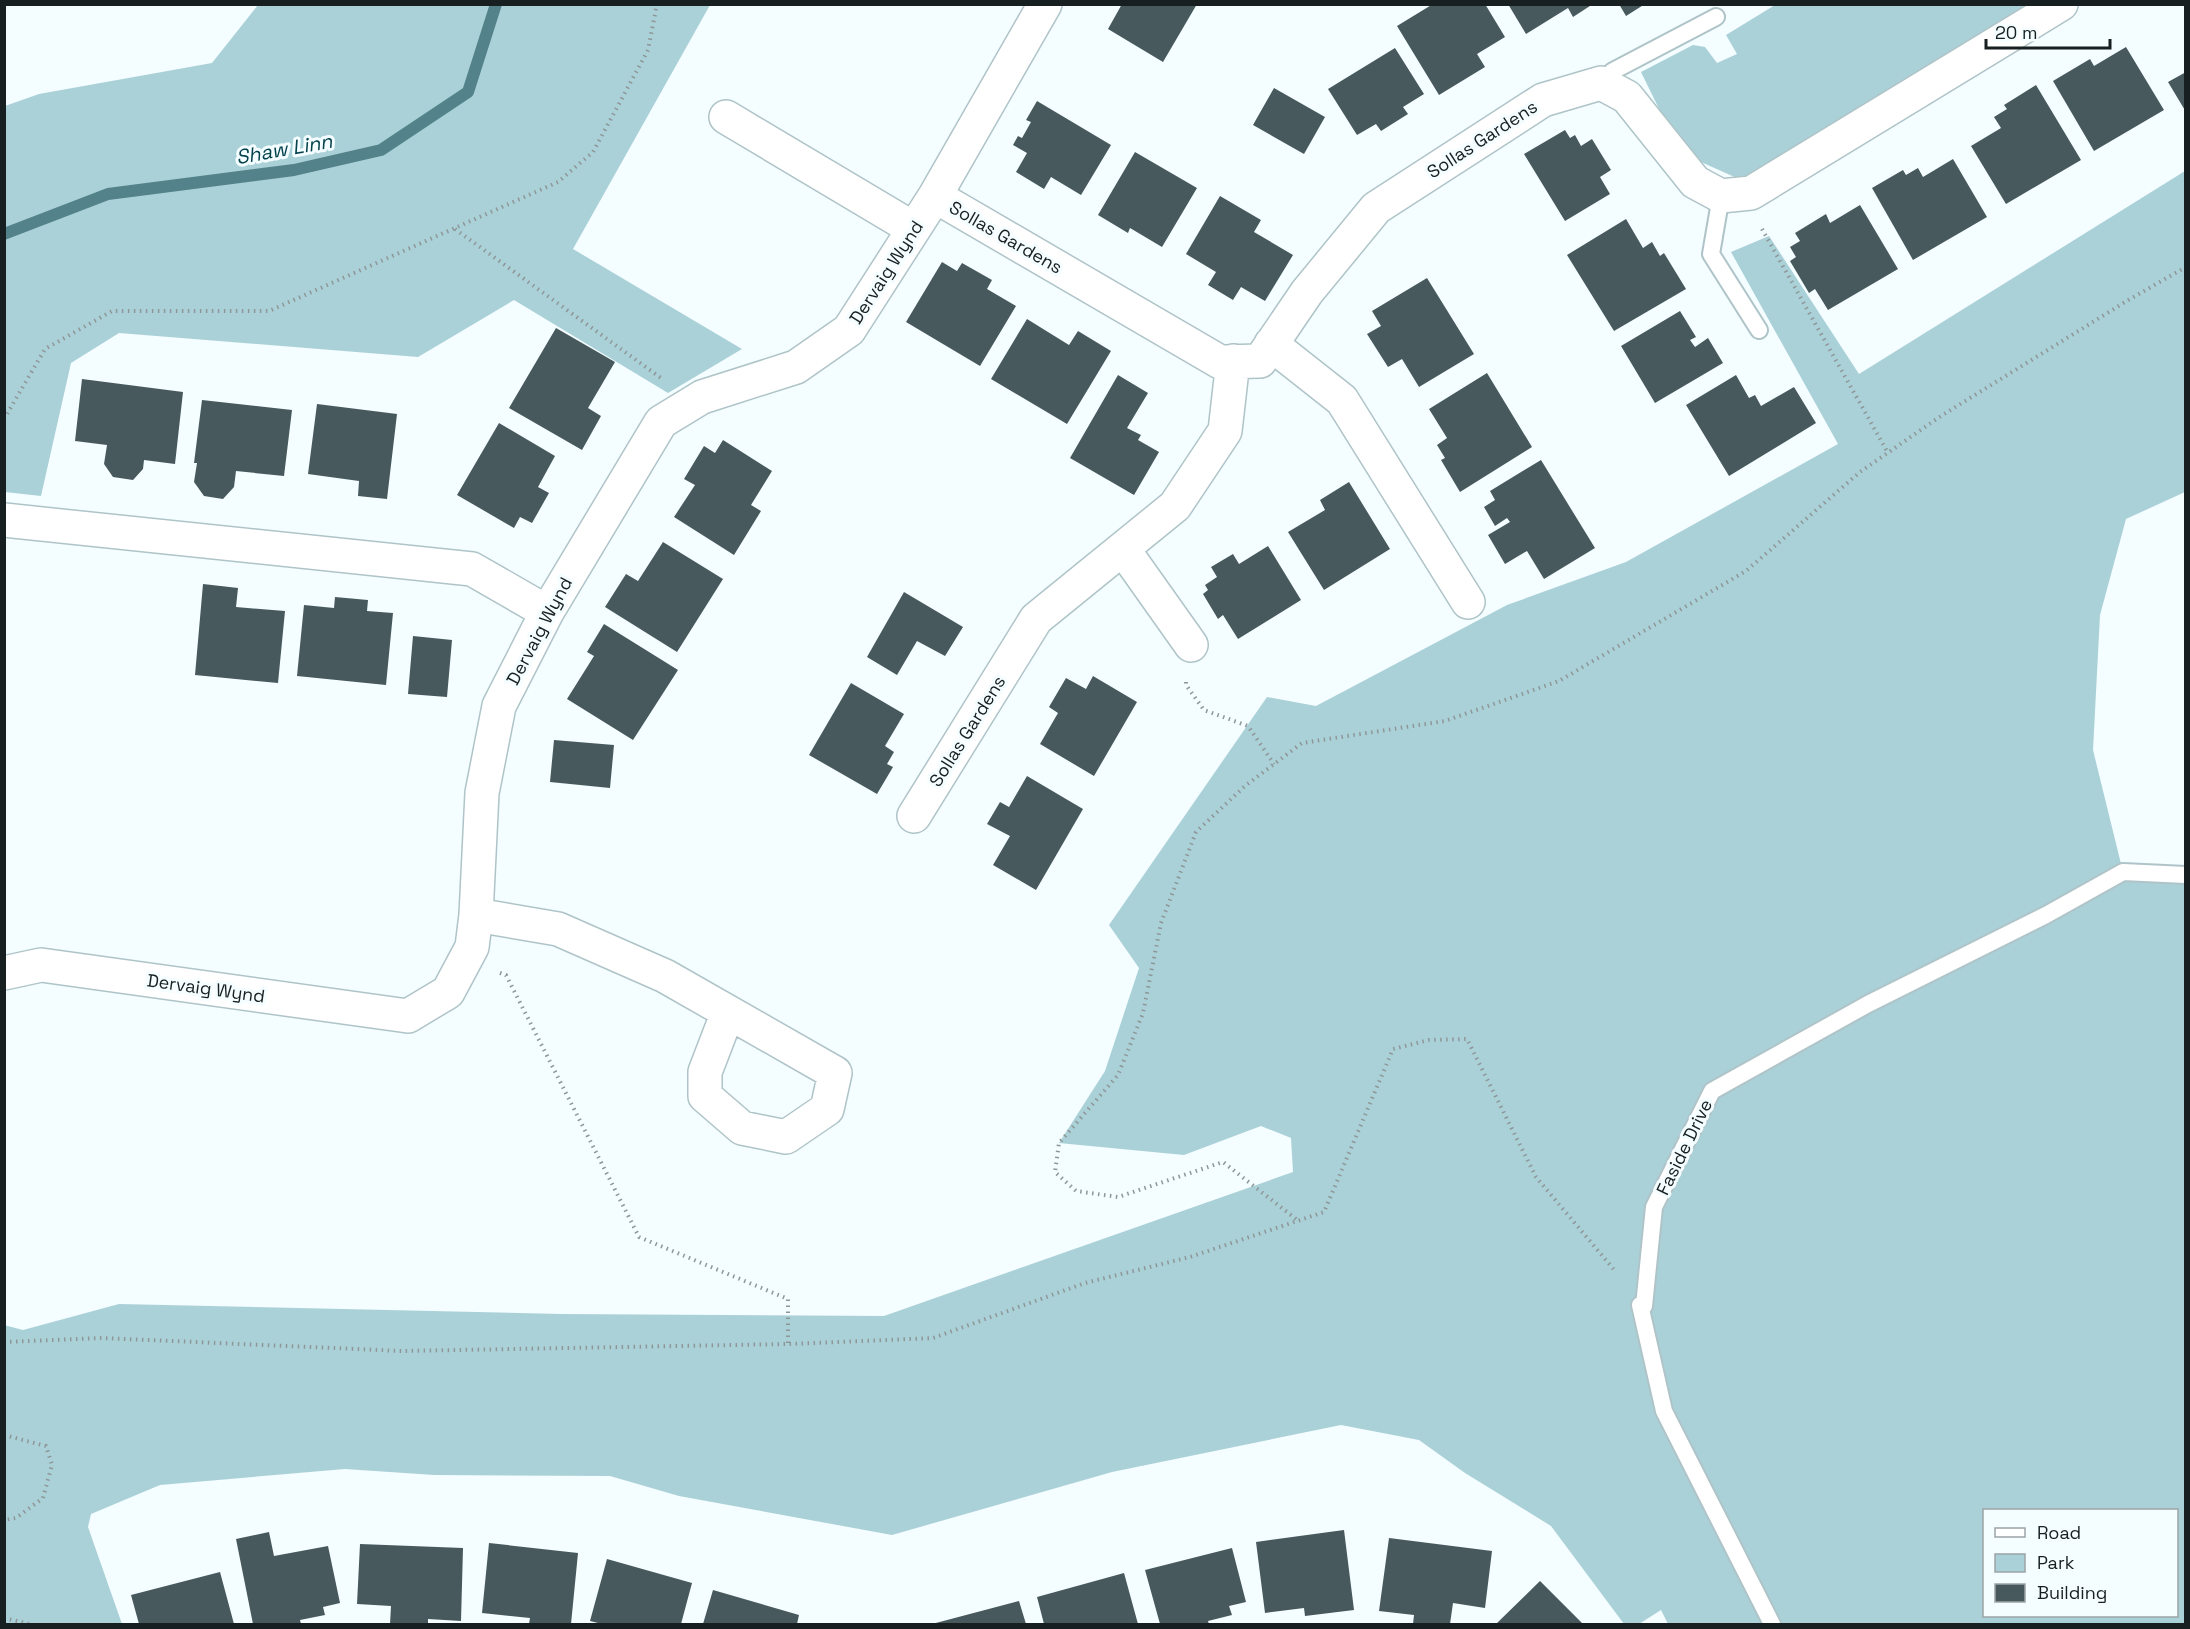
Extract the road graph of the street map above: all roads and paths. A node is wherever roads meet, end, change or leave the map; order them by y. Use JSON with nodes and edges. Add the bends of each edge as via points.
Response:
{"nodes":[{"id":1,"x":657,"y":4,"type":"edge"},
{"id":2,"x":1045,"y":4,"type":"edge"},
{"id":3,"x":2061,"y":4,"type":"edge"},
{"id":4,"x":1716,"y":17,"type":"dead end"},
{"id":5,"x":1601,"y":83,"type":"junction"},
{"id":6,"x":726,"y":117,"type":"dead end"},
{"id":7,"x":1732,"y":195,"type":"junction"},
{"id":8,"x":935,"y":196,"type":"junction"},
{"id":9,"x":454,"y":229,"type":"junction"},
{"id":10,"x":914,"y":229,"type":"junction"},
{"id":11,"x":2186,"y":267,"type":"edge"},
{"id":12,"x":1759,"y":330,"type":"dead end"},
{"id":13,"x":1272,"y":344,"type":"junction"},
{"id":14,"x":1233,"y":361,"type":"junction"},
{"id":15,"x":694,"y":402,"type":"junction"},
{"id":16,"x":4,"y":419,"type":"edge"},
{"id":17,"x":1888,"y":453,"type":"junction"},
{"id":18,"x":4,"y":520,"type":"edge"},
{"id":19,"x":1123,"y":549,"type":"junction"},
{"id":20,"x":1468,"y":602,"type":"dead end"},
{"id":21,"x":547,"y":612,"type":"junction"},
{"id":22,"x":1191,"y":645,"type":"joint"},
{"id":23,"x":1274,"y":764,"type":"junction"},
{"id":24,"x":914,"y":816,"type":"dead end"},
{"id":25,"x":2186,"y":875,"type":"edge"},
{"id":26,"x":476,"y":915,"type":"junction"},
{"id":27,"x":466,"y":959,"type":"junction"},
{"id":28,"x":4,"y":973,"type":"edge"},
{"id":29,"x":728,"y":1012,"type":"dead end"},
{"id":30,"x":1296,"y":1220,"type":"junction"},
{"id":31,"x":1644,"y":1306,"type":"junction"},
{"id":32,"x":4,"y":1342,"type":"edge"},
{"id":33,"x":788,"y":1344,"type":"junction"},
{"id":34,"x":4,"y":1436,"type":"edge"},
{"id":35,"x":4,"y":1520,"type":"edge"},
{"id":36,"x":4,"y":1618,"type":"edge"},
{"id":37,"x":30,"y":1624,"type":"edge"},
{"id":38,"x":1772,"y":1624,"type":"edge"}],
"edges":[{"from":1,"to":9,"type":"path","via":[[648,50],[593,152],[558,182]]},
{"from":2,"to":8,"type":"street","name":"Dervaig Wynd"},
{"from":3,"to":7,"type":"street","via":[[1751,193]]},
{"from":4,"to":5,"type":"lane","via":[[1613,71]]},
{"from":5,"to":7,"type":"street","via":[[1627,97],[1695,182]]},
{"from":5,"to":13,"type":"street","name":"Sollas Gardens","via":[[1543,100],[1376,208],[1307,292]]},
{"from":6,"to":10,"type":"street"},
{"from":7,"to":12,"type":"lane","via":[[1711,254]]},
{"from":7,"to":17,"type":"path"},
{"from":8,"to":10,"type":"street","name":"Dervaig Wynd"},
{"from":8,"to":14,"type":"street","name":"Sollas Gardens","via":[[1220,362]]},
{"from":9,"to":15,"type":"path"},
{"from":9,"to":16,"type":"path","via":[[269,311],[112,311],[45,349]]},
{"from":10,"to":15,"type":"street","name":"Dervaig Wynd","via":[[849,330],[796,367]]},
{"from":11,"to":17,"type":"path","via":[[2130,298]]},
{"from":13,"to":14,"type":"street","name":"Sollas Gardens","via":[[1260,361]]},
{"from":13,"to":20,"type":"street","via":[[1342,400]]},
{"from":14,"to":19,"type":"street","name":"Sollas Gardens","via":[[1225,431],[1175,506]]},
{"from":15,"to":21,"type":"street","name":"Dervaig Wynd","via":[[661,422]]},
{"from":17,"to":23,"type":"path","via":[[1860,472],[1746,571],[1558,681],[1445,721],[1302,743]]},
{"from":18,"to":21,"type":"street","via":[[472,569]]},
{"from":19,"to":22,"type":"street"},
{"from":19,"to":24,"type":"street","name":"Sollas Gardens","via":[[1036,619]]},
{"from":21,"to":26,"type":"street","name":"Dervaig Wynd","via":[[499,706],[482,794]]},
{"from":22,"to":23,"type":"path","via":[[1186,685],[1204,710],[1248,726]]},
{"from":23,"to":30,"type":"path","via":[[1196,832],[1161,923],[1143,1013],[1118,1075],[1059,1143],[1055,1172],[1076,1191],[1118,1197],[1223,1162]]},
{"from":25,"to":31,"type":"lane","name":"Faside Drive","via":[[2122,872],[2046,915],[1868,1004],[1712,1091],[1654,1208]]},
{"from":26,"to":27,"type":"street","name":"Dervaig Wynd","via":[[472,947]]},
{"from":26,"to":29,"type":"street","via":[[558,929],[665,976]]},
{"from":27,"to":28,"type":"street","name":"Dervaig Wynd","via":[[448,992],[408,1016],[41,965]]},
{"from":27,"to":33,"type":"path","via":[[506,975],[639,1237],[788,1299]]},
{"from":30,"to":31,"type":"path","via":[[1324,1212],[1393,1049],[1429,1040],[1467,1039],[1536,1177]]},
{"from":30,"to":33,"type":"path","via":[[1190,1257],[1085,1283],[933,1338]]},
{"from":31,"to":38,"type":"lane","name":"Faside Drive","via":[[1640,1305],[1664,1411]]},
{"from":32,"to":33,"type":"path","via":[[102,1338],[402,1351]]},
{"from":34,"to":35,"type":"path","via":[[46,1446],[52,1465],[43,1498],[16,1518]]},
{"from":36,"to":37,"type":"path"}]}
